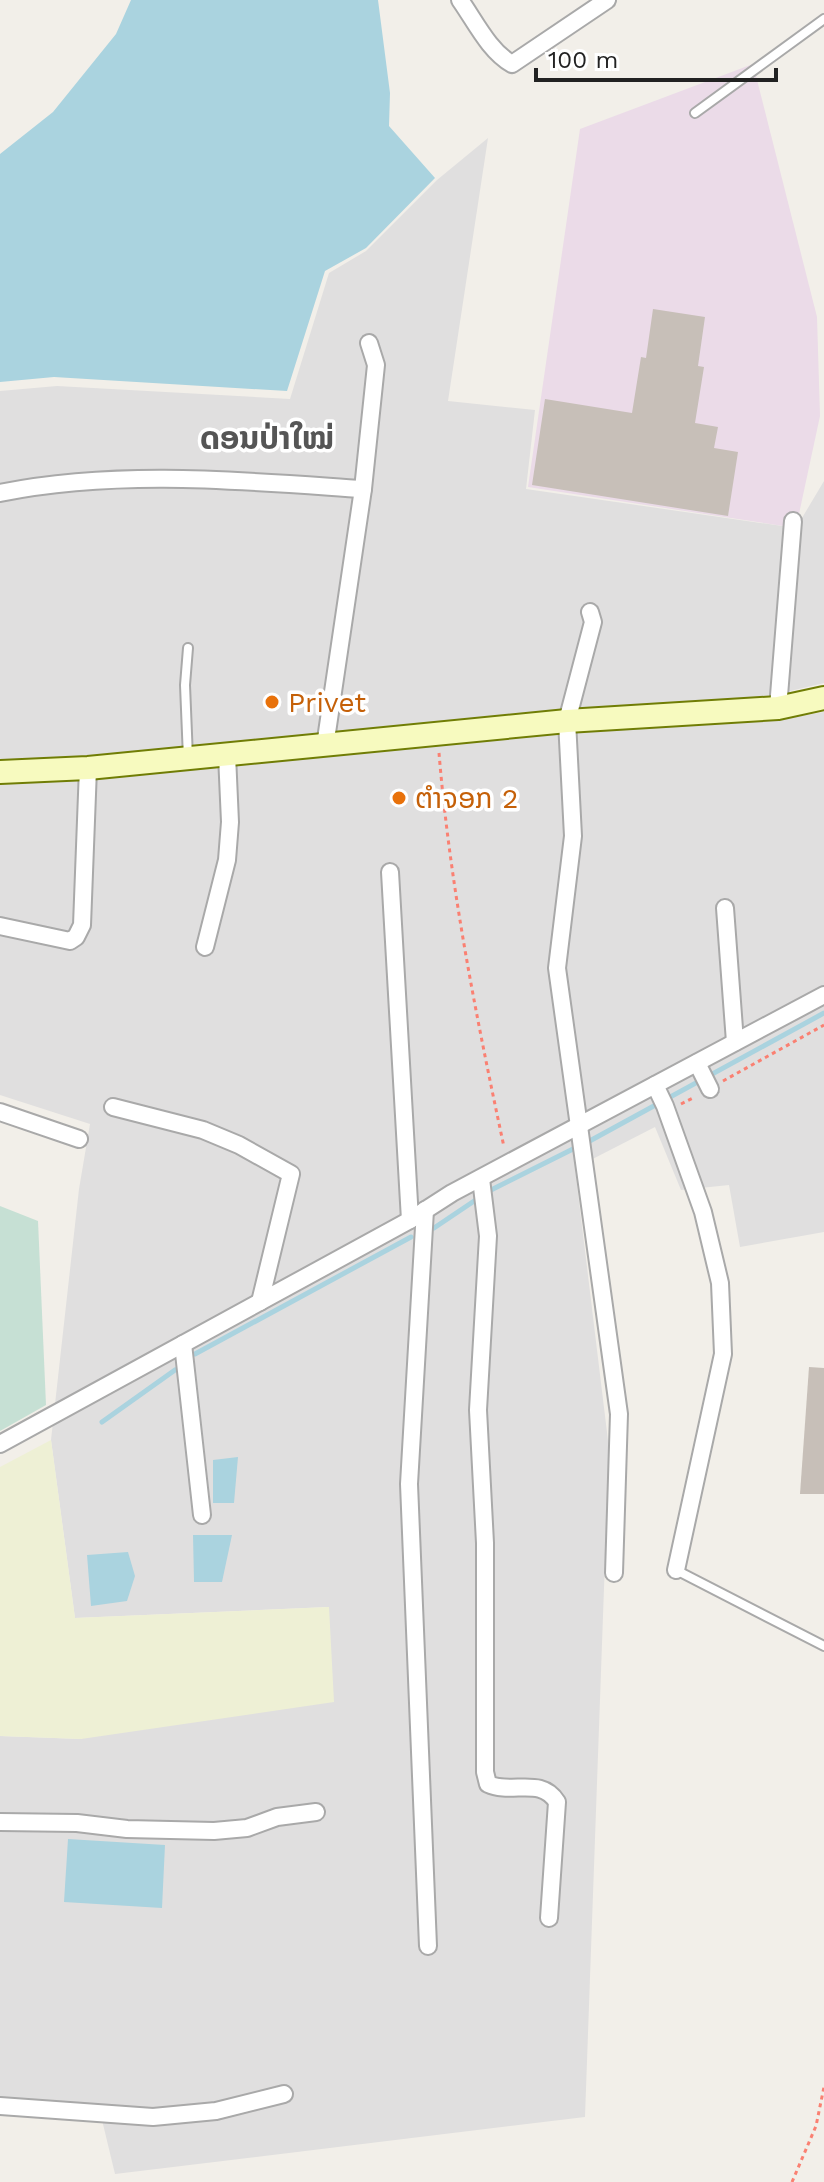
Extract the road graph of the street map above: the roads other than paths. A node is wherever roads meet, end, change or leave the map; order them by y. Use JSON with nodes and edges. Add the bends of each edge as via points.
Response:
{"nodes":[{"id":1,"x":460,"y":0,"type":"edge"},
{"id":2,"x":607,"y":0,"type":"edge"},
{"id":3,"x":824,"y":19,"type":"edge"},
{"id":4,"x":695,"y":113,"type":"dead end"},
{"id":5,"x":369,"y":343,"type":"dead end"},
{"id":6,"x":363,"y":489,"type":"junction"},
{"id":7,"x":0,"y":493,"type":"edge"},
{"id":8,"x":793,"y":521,"type":"dead end"},
{"id":9,"x":590,"y":612,"type":"dead end"},
{"id":10,"x":188,"y":648,"type":"dead end"},
{"id":11,"x":824,"y":698,"type":"edge"},
{"id":12,"x":778,"y":708,"type":"junction"},
{"id":13,"x":567,"y":721,"type":"junction"},
{"id":14,"x":325,"y":746,"type":"junction"},
{"id":15,"x":227,"y":755,"type":"junction"},
{"id":16,"x":188,"y":759,"type":"junction"},
{"id":17,"x":88,"y":768,"type":"junction"},
{"id":18,"x":0,"y":772,"type":"edge"},
{"id":19,"x":390,"y":872,"type":"dead end"},
{"id":20,"x":725,"y":908,"type":"dead end"},
{"id":21,"x":0,"y":926,"type":"edge"},
{"id":22,"x":205,"y":947,"type":"dead end"},
{"id":23,"x":824,"y":995,"type":"edge"},
{"id":24,"x":735,"y":1042,"type":"junction"},
{"id":25,"x":661,"y":1099,"type":"junction"},
{"id":26,"x":113,"y":1107,"type":"dead end"},
{"id":27,"x":0,"y":1112,"type":"edge"},
{"id":28,"x":578,"y":1125,"type":"junction"},
{"id":29,"x":79,"y":1139,"type":"dead end"},
{"id":30,"x":482,"y":1184,"type":"junction"},
{"id":31,"x":425,"y":1210,"type":"junction"},
{"id":32,"x":410,"y":1220,"type":"junction"},
{"id":33,"x":260,"y":1302,"type":"junction"},
{"id":34,"x":183,"y":1344,"type":"junction"},
{"id":35,"x":0,"y":1444,"type":"edge"},
{"id":36,"x":202,"y":1515,"type":"dead end"},
{"id":37,"x":676,"y":1570,"type":"joint"},
{"id":38,"x":614,"y":1573,"type":"dead end"},
{"id":39,"x":824,"y":1646,"type":"edge"},
{"id":40,"x":316,"y":1812,"type":"dead end"},
{"id":41,"x":0,"y":1822,"type":"edge"},
{"id":42,"x":549,"y":1918,"type":"dead end"},
{"id":43,"x":428,"y":1946,"type":"dead end"},
{"id":44,"x":284,"y":2094,"type":"dead end"},
{"id":45,"x":0,"y":2106,"type":"edge"}],
"edges":[{"from":1,"to":2,"type":"street","via":[[490,45],[512,64]]},
{"from":3,"to":4,"type":"lane"},
{"from":5,"to":6,"type":"street","via":[[376,365]]},
{"from":6,"to":7,"type":"street","via":[[100,479]]},
{"from":6,"to":14,"type":"street"},
{"from":8,"to":12,"type":"street"},
{"from":9,"to":13,"type":"street","via":[[593,622]]},
{"from":10,"to":16,"type":"lane"},
{"from":11,"to":12,"type":"street"},
{"from":12,"to":13,"type":"street"},
{"from":13,"to":14,"type":"street"},
{"from":13,"to":28,"type":"street","via":[[573,836],[557,968]]},
{"from":14,"to":15,"type":"street"},
{"from":15,"to":16,"type":"street"},
{"from":15,"to":22,"type":"street","via":[[227,860]]},
{"from":16,"to":17,"type":"street"},
{"from":17,"to":18,"type":"street"},
{"from":17,"to":21,"type":"street","via":[[82,925],[76,937],[70,941]]},
{"from":19,"to":32,"type":"street"},
{"from":20,"to":24,"type":"street"},
{"from":23,"to":24,"type":"street"},
{"from":24,"to":25,"type":"street","via":[[704,1077]]},
{"from":25,"to":28,"type":"street"},
{"from":25,"to":37,"type":"street","via":[[703,1212],[720,1283],[723,1354]]},
{"from":26,"to":33,"type":"street","via":[[203,1130],[291,1174]]},
{"from":27,"to":29,"type":"street"},
{"from":28,"to":30,"type":"street"},
{"from":28,"to":38,"type":"street","via":[[619,1414]]},
{"from":30,"to":31,"type":"street"},
{"from":30,"to":42,"type":"street","via":[[488,1236],[478,1410],[485,1543],[485,1772],[488,1784],[497,1789],[540,1787],[557,1802]]},
{"from":31,"to":32,"type":"street"},
{"from":31,"to":43,"type":"street","via":[[409,1484]]},
{"from":32,"to":33,"type":"street"},
{"from":33,"to":34,"type":"street"},
{"from":34,"to":35,"type":"street"},
{"from":34,"to":36,"type":"street"},
{"from":37,"to":39,"type":"lane"},
{"from":40,"to":41,"type":"street","via":[[214,1831]]},
{"from":44,"to":45,"type":"street","via":[[216,2111],[153,2117]]}]}
